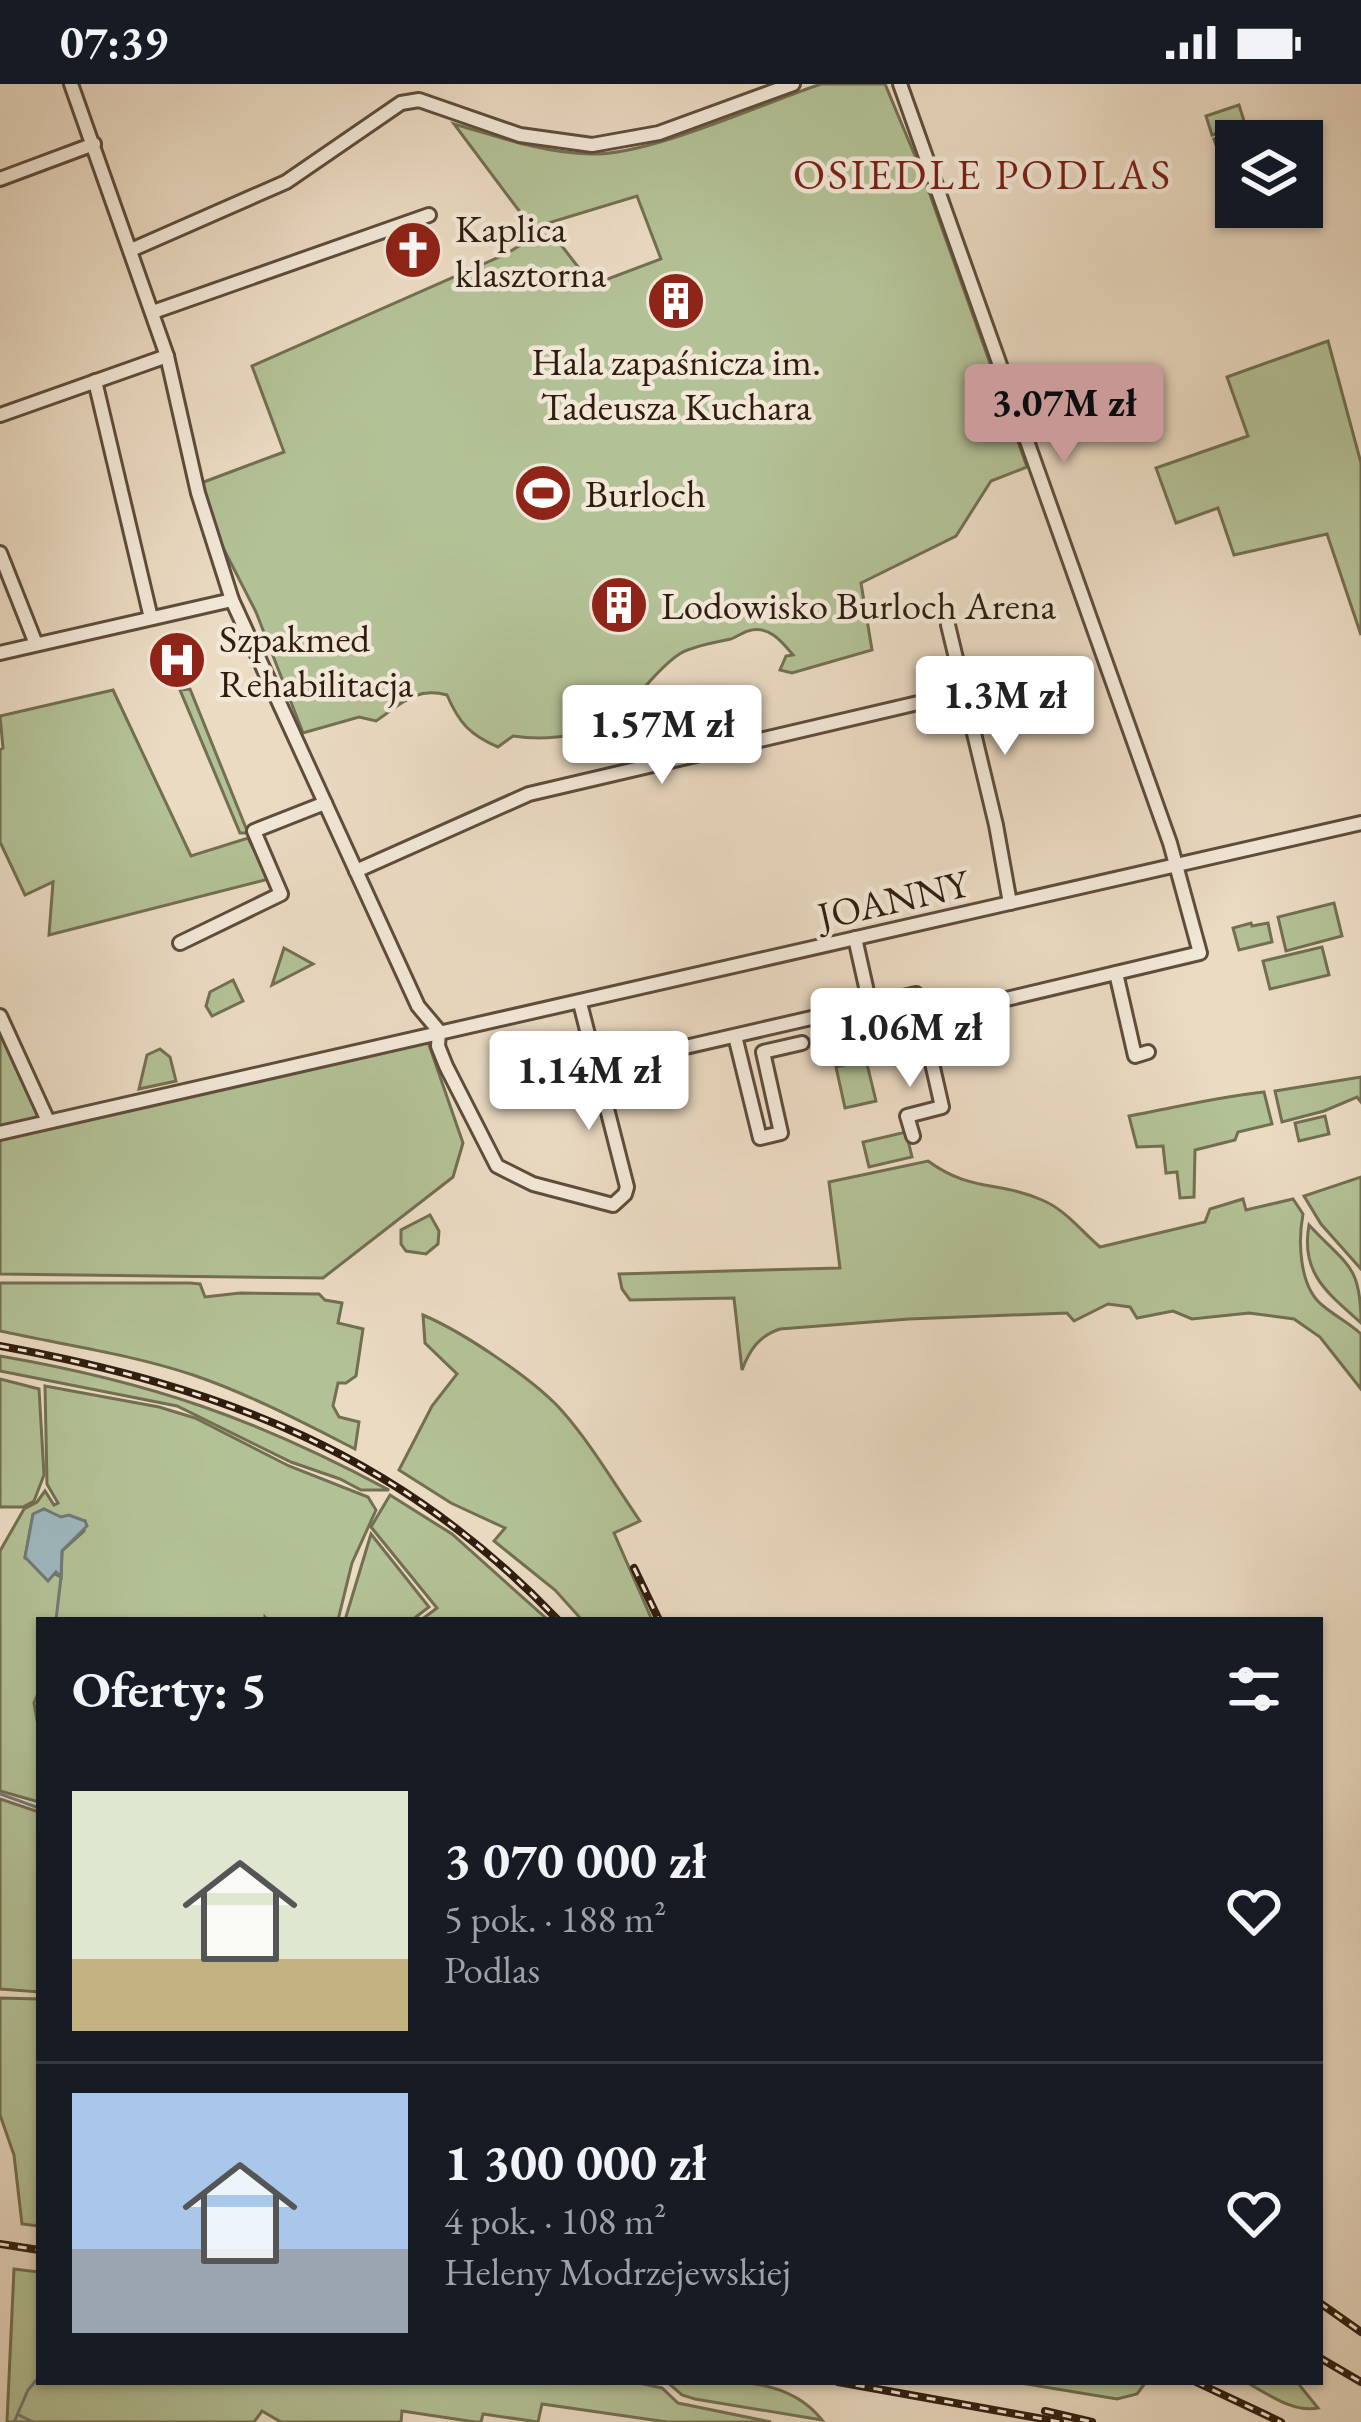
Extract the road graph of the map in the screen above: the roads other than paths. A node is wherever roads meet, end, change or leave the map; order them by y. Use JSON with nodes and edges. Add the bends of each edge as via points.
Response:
{"nodes":[{"id":1,"x":71,"y":84,"type":"edge"},
{"id":2,"x":793,"y":84,"type":"edge"},
{"id":3,"x":900,"y":84,"type":"edge"},
{"id":4,"x":406,"y":85,"type":"edge"},
{"id":5,"x":411,"y":101,"type":"junction"},
{"id":6,"x":94,"y":144,"type":"junction"},
{"id":7,"x":0,"y":179,"type":"edge"},
{"id":8,"x":429,"y":215,"type":"dead end"},
{"id":9,"x":130,"y":250,"type":"junction"},
{"id":10,"x":153,"y":312,"type":"junction"},
{"id":11,"x":167,"y":356,"type":"junction"},
{"id":12,"x":94,"y":381,"type":"junction"},
{"id":13,"x":0,"y":415,"type":"edge"},
{"id":14,"x":0,"y":553,"type":"edge"},
{"id":15,"x":232,"y":600,"type":"junction"},
{"id":16,"x":151,"y":618,"type":"junction"},
{"id":17,"x":948,"y":626,"type":"dead end"},
{"id":18,"x":36,"y":644,"type":"junction"},
{"id":19,"x":0,"y":652,"type":"edge"},
{"id":20,"x":965,"y":692,"type":"junction"},
{"id":21,"x":325,"y":803,"type":"junction"},
{"id":22,"x":1361,"y":823,"type":"edge"},
{"id":23,"x":1176,"y":865,"type":"junction"},
{"id":24,"x":356,"y":871,"type":"junction"},
{"id":25,"x":1010,"y":903,"type":"junction"},
{"id":26,"x":855,"y":938,"type":"junction"},
{"id":27,"x":180,"y":943,"type":"dead end"},
{"id":28,"x":1116,"y":973,"type":"junction"},
{"id":29,"x":580,"y":1003,"type":"junction"},
{"id":30,"x":870,"y":1005,"type":"junction"},
{"id":31,"x":0,"y":1016,"type":"edge"},
{"id":32,"x":922,"y":1019,"type":"junction"},
{"id":33,"x":439,"y":1031,"type":"junction"},
{"id":34,"x":735,"y":1036,"type":"junction"},
{"id":35,"x":802,"y":1043,"type":"dead end"},
{"id":36,"x":1148,"y":1052,"type":"dead end"},
{"id":37,"x":598,"y":1067,"type":"junction"},
{"id":38,"x":49,"y":1121,"type":"junction"},
{"id":39,"x":0,"y":1133,"type":"edge"},
{"id":40,"x":913,"y":1136,"type":"dead end"}],
"edges":[{"from":1,"to":6,"type":"street"},
{"from":2,"to":5,"type":"street","via":[[659,133],[592,145],[520,135]]},
{"from":3,"to":23,"type":"street"},
{"from":4,"to":5,"type":"street"},
{"from":5,"to":9,"type":"street","via":[[286,182]]},
{"from":6,"to":7,"type":"street"},
{"from":6,"to":9,"type":"street"},
{"from":8,"to":10,"type":"street"},
{"from":9,"to":10,"type":"street"},
{"from":10,"to":11,"type":"street"},
{"from":11,"to":12,"type":"street"},
{"from":11,"to":15,"type":"street"},
{"from":12,"to":13,"type":"street"},
{"from":12,"to":16,"type":"street"},
{"from":14,"to":18,"type":"street"},
{"from":15,"to":16,"type":"street"},
{"from":15,"to":21,"type":"street"},
{"from":16,"to":18,"type":"street"},
{"from":17,"to":20,"type":"street"},
{"from":18,"to":19,"type":"street"},
{"from":20,"to":24,"type":"street","via":[[529,794]]},
{"from":20,"to":25,"type":"street"},
{"from":21,"to":24,"type":"street"},
{"from":21,"to":27,"type":"street","via":[[254,831],[281,894]]},
{"from":22,"to":23,"type":"street","name":"JOANNY"},
{"from":23,"to":25,"type":"street","name":"JOANNY"},
{"from":23,"to":28,"type":"street","via":[[1200,953]]},
{"from":24,"to":33,"type":"street","via":[[418,1006]]},
{"from":25,"to":26,"type":"street","name":"JOANNY"},
{"from":26,"to":29,"type":"street","name":"JOANNY"},
{"from":26,"to":30,"type":"street"},
{"from":28,"to":32,"type":"street"},
{"from":28,"to":36,"type":"street","via":[[1135,1056]]},
{"from":29,"to":33,"type":"street","name":"JOANNY"},
{"from":29,"to":37,"type":"street"},
{"from":30,"to":32,"type":"street","via":[[916,994]]},
{"from":30,"to":34,"type":"street"},
{"from":31,"to":38,"type":"street"},
{"from":32,"to":40,"type":"street","via":[[942,1107],[907,1116]]},
{"from":33,"to":37,"type":"street","via":[[446,1066],[497,1166],[609,1205],[626,1187]]},
{"from":33,"to":38,"type":"street","name":"JOANNY"},
{"from":34,"to":35,"type":"street","via":[[760,1138],[781,1133],[763,1052]]},
{"from":34,"to":37,"type":"street"},
{"from":38,"to":39,"type":"street","name":"JOANNY"}]}
